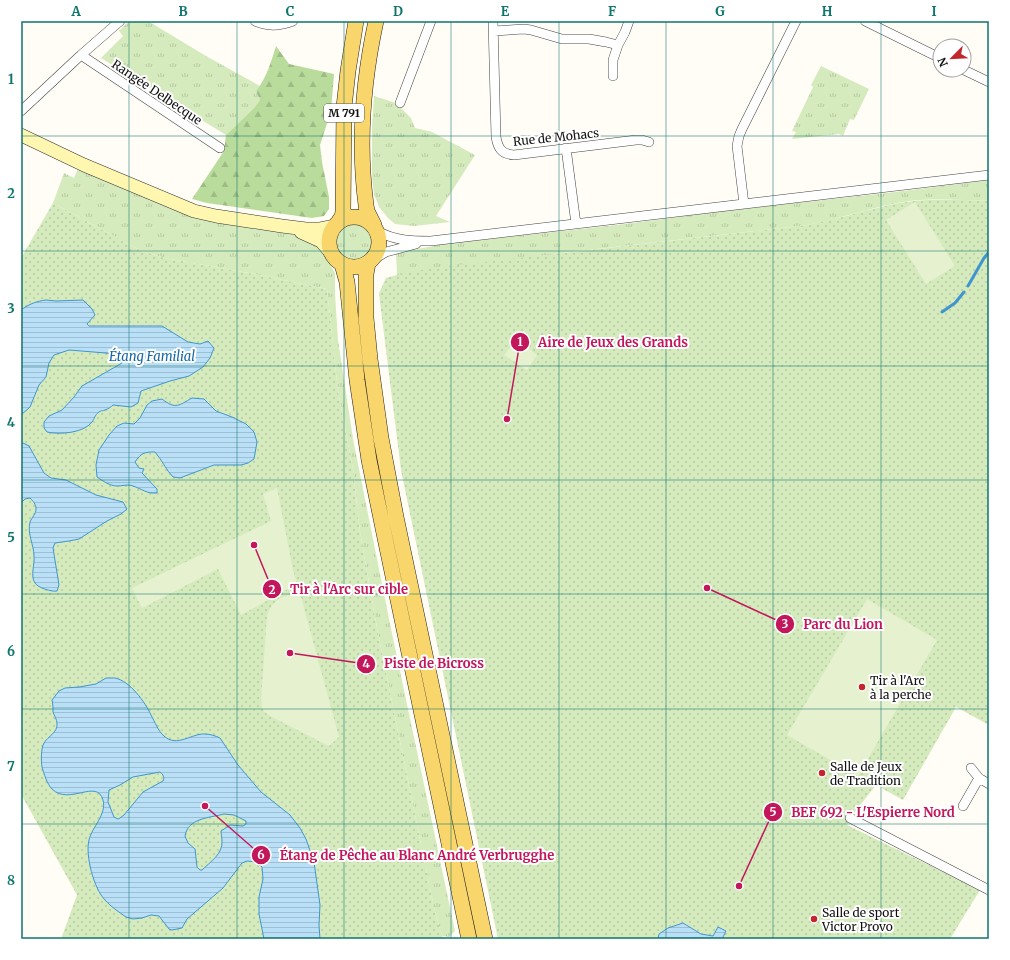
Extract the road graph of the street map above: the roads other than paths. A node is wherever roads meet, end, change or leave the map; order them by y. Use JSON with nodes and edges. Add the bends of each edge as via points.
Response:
{"nodes":[{"id":1,"x":120,"y":21,"type":"edge"},
{"id":2,"x":255,"y":21,"type":"edge"},
{"id":3,"x":293,"y":21,"type":"edge"},
{"id":4,"x":376,"y":21,"type":"edge"},
{"id":5,"x":431,"y":21,"type":"edge"},
{"id":6,"x":493,"y":21,"type":"edge"},
{"id":7,"x":629,"y":21,"type":"edge"},
{"id":8,"x":796,"y":21,"type":"edge"},
{"id":9,"x":865,"y":21,"type":"edge"},
{"id":10,"x":354,"y":23,"type":"edge"},
{"id":11,"x":494,"y":31,"type":"junction"},
{"id":12,"x":618,"y":45,"type":"junction"},
{"id":13,"x":932,"y":54,"type":"edge"},
{"id":14,"x":81,"y":55,"type":"junction"},
{"id":15,"x":972,"y":74,"type":"edge"},
{"id":16,"x":613,"y":76,"type":"dead end"},
{"id":17,"x":989,"y":82,"type":"edge"},
{"id":18,"x":400,"y":103,"type":"dead end"},
{"id":19,"x":21,"y":111,"type":"edge"},
{"id":20,"x":21,"y":135,"type":"edge"},
{"id":21,"x":649,"y":142,"type":"dead end"},
{"id":22,"x":220,"y":148,"type":"dead end"},
{"id":23,"x":566,"y":148,"type":"junction"},
{"id":24,"x":989,"y":175,"type":"edge"},
{"id":25,"x":744,"y":204,"type":"junction"},
{"id":26,"x":336,"y":224,"type":"junction"},
{"id":27,"x":576,"y":224,"type":"junction"},
{"id":28,"x":282,"y":226,"type":"junction"},
{"id":29,"x":375,"y":228,"type":"junction"},
{"id":30,"x":431,"y":241,"type":"junction"},
{"id":31,"x":331,"y":253,"type":"junction"},
{"id":32,"x":369,"y":262,"type":"junction"},
{"id":33,"x":342,"y":264,"type":"junction"},
{"id":34,"x":971,"y":768,"type":"dead end"},
{"id":35,"x":979,"y":778,"type":"junction"},
{"id":36,"x":989,"y":784,"type":"edge"},
{"id":37,"x":963,"y":806,"type":"dead end"},
{"id":38,"x":850,"y":818,"type":"dead end"},
{"id":39,"x":989,"y":890,"type":"edge"},
{"id":40,"x":469,"y":939,"type":"edge"},
{"id":41,"x":485,"y":939,"type":"edge"}],
"edges":[{"from":1,"to":14,"type":"street"},
{"from":2,"to":3,"type":"street","via":[[274,25]]},
{"from":4,"to":29,"type":"main road","number":"M 791","via":[[366,85],[362,161],[367,211]]},
{"from":5,"to":18,"type":"street"},
{"from":6,"to":11,"type":"street","name":"Rue de Mohacs"},
{"from":7,"to":12,"type":"street"},
{"from":8,"to":25,"type":"street","via":[[737,142]]},
{"from":9,"to":13,"type":"street"},
{"from":10,"to":26,"type":"main road","number":"M 791","via":[[344,107],[343,212]]},
{"from":11,"to":12,"type":"street","via":[[531,30],[562,39]]},
{"from":11,"to":23,"type":"street","name":"Rue de Mohacs","via":[[496,137],[499,147],[512,155]]},
{"from":12,"to":16,"type":"street","via":[[612,66]]},
{"from":14,"to":19,"type":"street"},
{"from":14,"to":22,"type":"street","name":"Rangée Delbecque"},
{"from":15,"to":17,"type":"street"},
{"from":20,"to":28,"type":"street","via":[[84,165],[194,211]]},
{"from":21,"to":23,"type":"street","name":"Rue de Mohacs","via":[[636,140]]},
{"from":23,"to":27,"type":"street"},
{"from":24,"to":25,"type":"street"},
{"from":25,"to":27,"type":"street"},
{"from":26,"to":28,"type":"street","via":[[314,229]]},
{"from":26,"to":29,"type":"main road","via":[[357,216],[364,218]]},
{"from":26,"to":31,"type":"main road","via":[[330,232]]},
{"from":27,"to":30,"type":"street"},
{"from":28,"to":31,"type":"street","via":[[317,239]]},
{"from":29,"to":30,"type":"street","via":[[386,236],[402,240]]},
{"from":29,"to":32,"type":"main road","via":[[379,245]]},
{"from":30,"to":32,"type":"street","via":[[392,250]]},
{"from":31,"to":33,"type":"main road"},
{"from":32,"to":33,"type":"main road","via":[[357,267]]},
{"from":32,"to":41,"type":"main road","via":[[366,274],[366,318],[384,451]]},
{"from":33,"to":40,"type":"main road","via":[[347,282],[356,373],[369,460]]},
{"from":34,"to":35,"type":"street"},
{"from":35,"to":36,"type":"street"},
{"from":35,"to":37,"type":"street"},
{"from":38,"to":39,"type":"street"}]}
